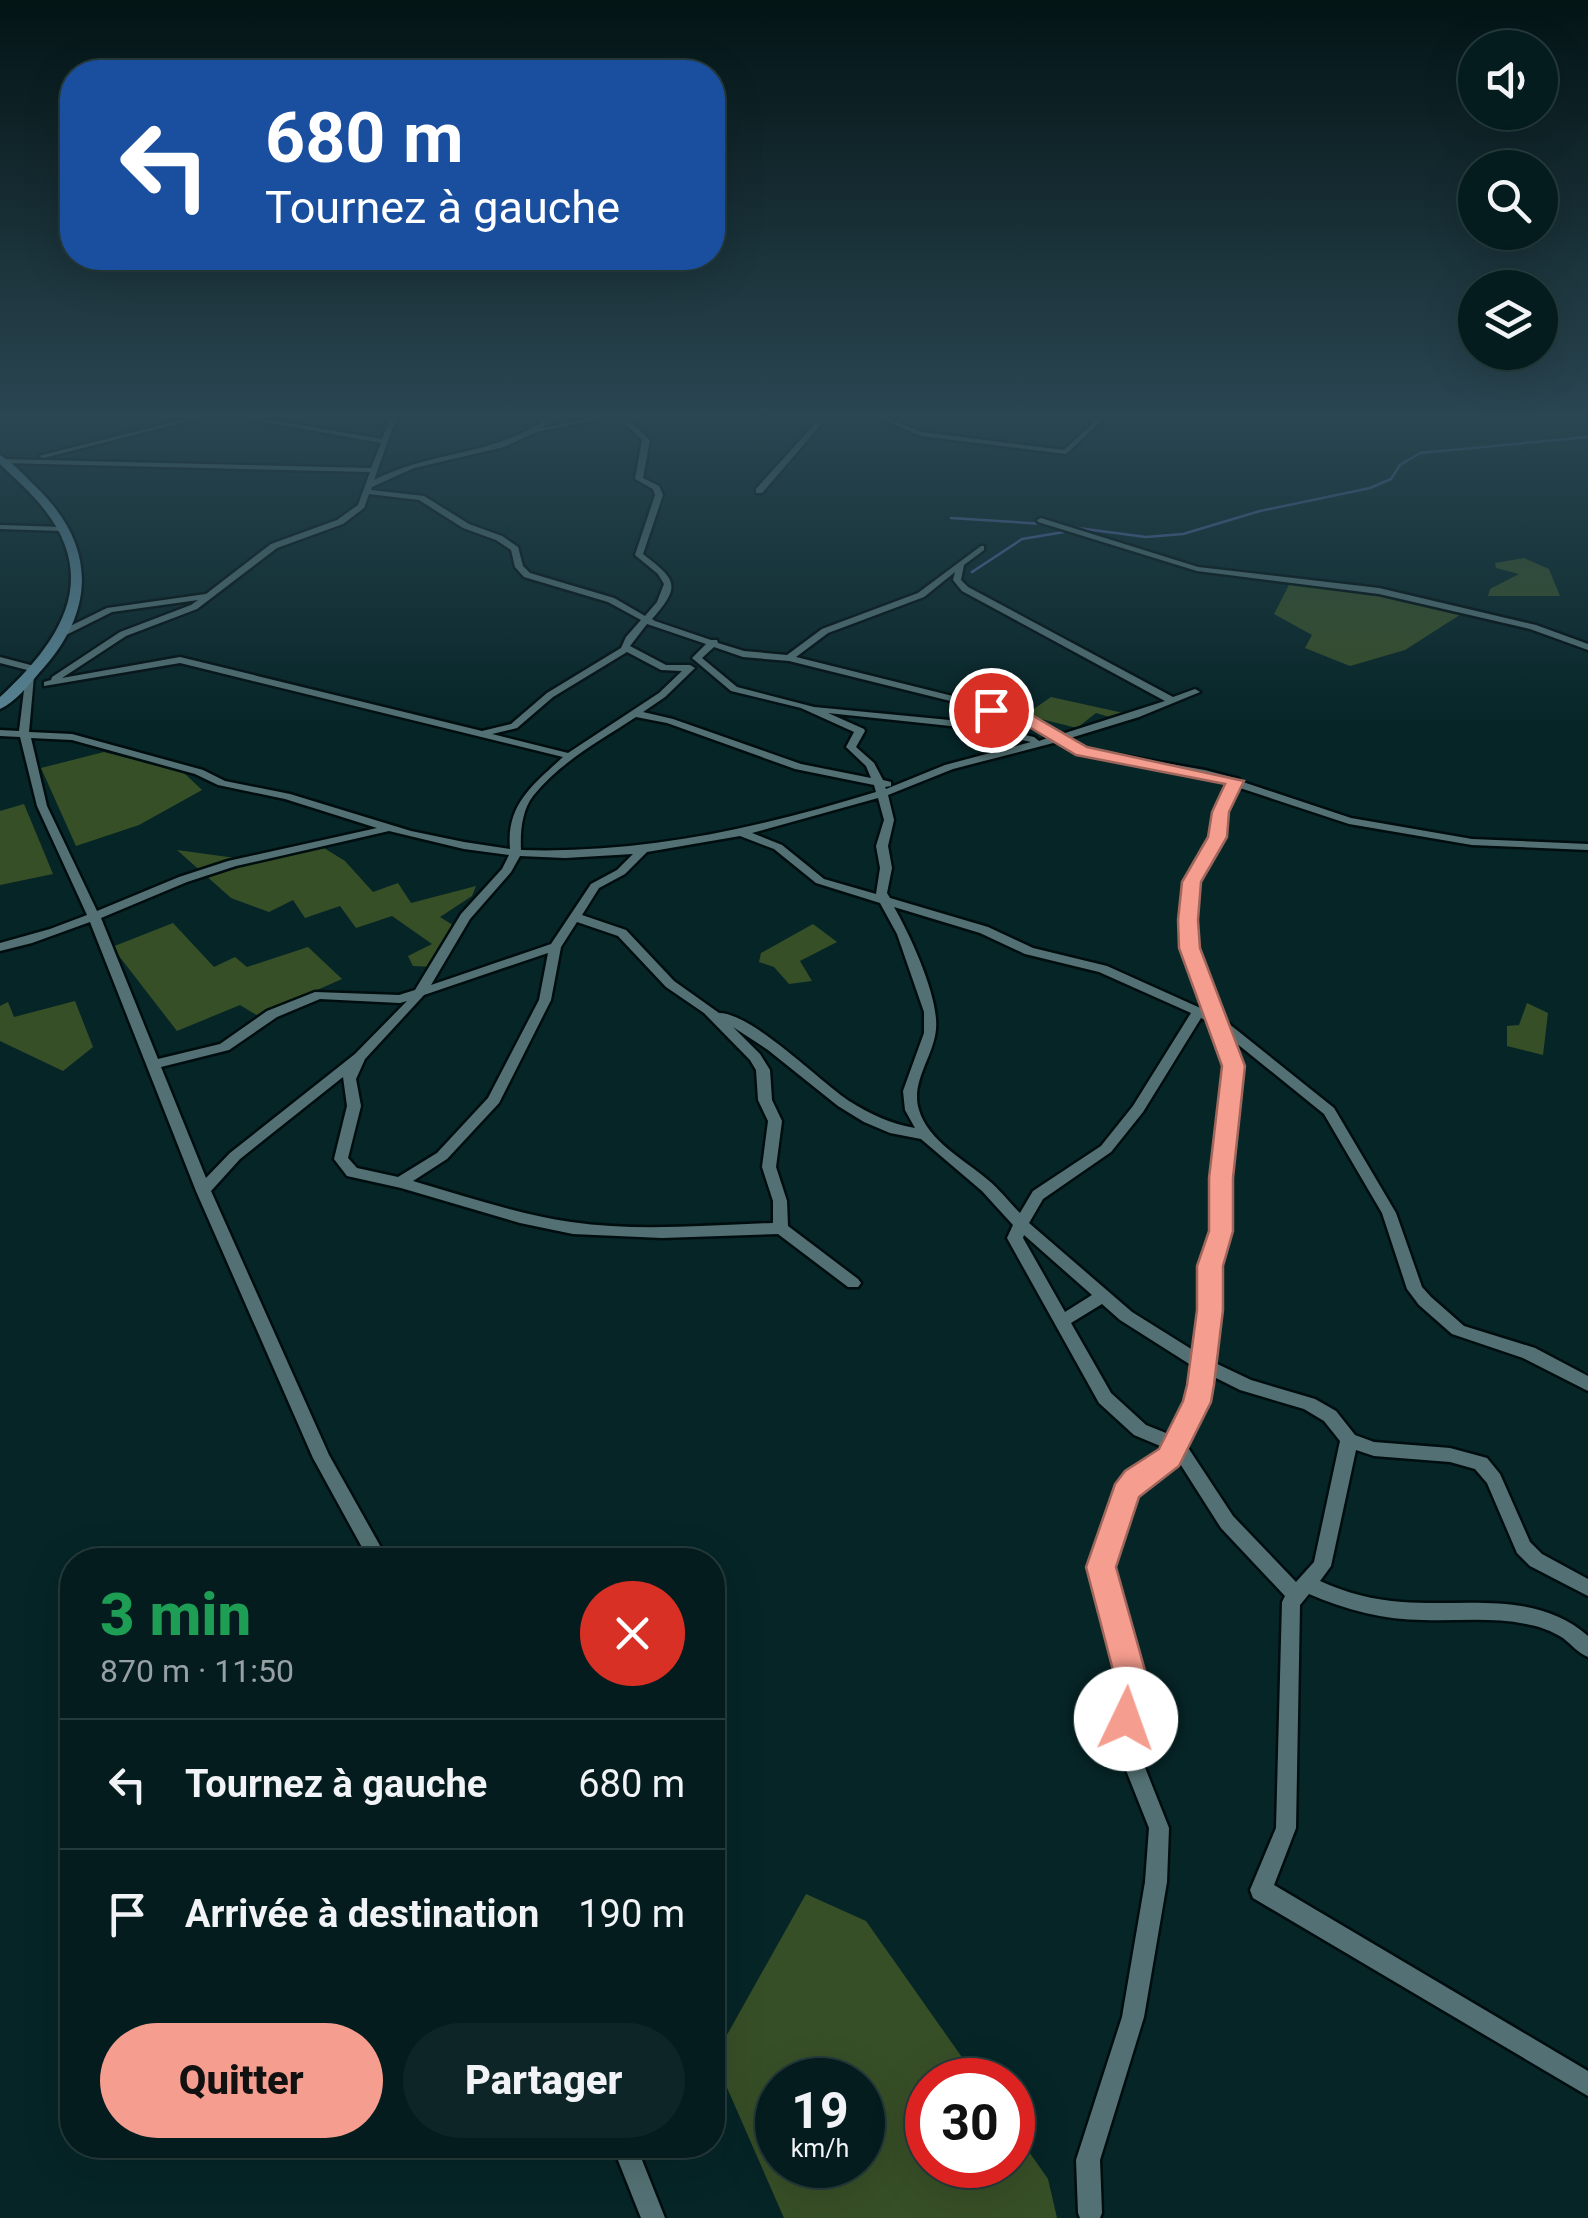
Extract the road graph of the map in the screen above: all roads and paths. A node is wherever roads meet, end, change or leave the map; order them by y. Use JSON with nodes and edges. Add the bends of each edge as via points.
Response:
{"nodes":[{"id":1,"x":58,"y":523,"type":"edge"},
{"id":2,"x":336,"y":523,"type":"edge"},
{"id":3,"x":460,"y":523,"type":"edge"},
{"id":4,"x":650,"y":523,"type":"edge"},
{"id":5,"x":1049,"y":523,"type":"edge"},
{"id":6,"x":0,"y":527,"type":"edge"},
{"id":7,"x":62,"y":529,"type":"junction"},
{"id":8,"x":981,"y":548,"type":"dead end"},
{"id":9,"x":961,"y":568,"type":"junction"},
{"id":10,"x":211,"y":595,"type":"junction"},
{"id":11,"x":646,"y":620,"type":"junction"},
{"id":12,"x":61,"y":634,"type":"junction"},
{"id":13,"x":714,"y":642,"type":"junction"},
{"id":14,"x":1588,"y":646,"type":"edge"},
{"id":15,"x":626,"y":649,"type":"junction"},
{"id":16,"x":697,"y":658,"type":"junction"},
{"id":17,"x":789,"y":658,"type":"junction"},
{"id":18,"x":0,"y":660,"type":"edge"},
{"id":19,"x":690,"y":668,"type":"junction"},
{"id":20,"x":37,"y":680,"type":"junction"},
{"id":21,"x":1195,"y":692,"type":"dead end"},
{"id":22,"x":1173,"y":701,"type":"junction"},
{"id":23,"x":0,"y":704,"type":"edge"},
{"id":24,"x":812,"y":709,"type":"junction"},
{"id":25,"x":633,"y":714,"type":"junction"},
{"id":26,"x":24,"y":732,"type":"junction"},
{"id":27,"x":0,"y":733,"type":"edge"},
{"id":28,"x":480,"y":733,"type":"junction"},
{"id":29,"x":1054,"y":737,"type":"junction"},
{"id":30,"x":1040,"y":740,"type":"junction"},
{"id":31,"x":570,"y":756,"type":"junction"},
{"id":32,"x":1235,"y":781,"type":"junction"},
{"id":33,"x":880,"y":789,"type":"junction"},
{"id":34,"x":390,"y":828,"type":"junction"},
{"id":35,"x":740,"y":832,"type":"junction"},
{"id":36,"x":1588,"y":847,"type":"edge"},
{"id":37,"x":644,"y":848,"type":"junction"},
{"id":38,"x":516,"y":853,"type":"junction"},
{"id":39,"x":883,"y":900,"type":"junction"},
{"id":40,"x":575,"y":916,"type":"junction"},
{"id":41,"x":95,"y":919,"type":"junction"},
{"id":42,"x":0,"y":947,"type":"edge"},
{"id":43,"x":556,"y":947,"type":"junction"},
{"id":44,"x":421,"y":993,"type":"junction"},
{"id":45,"x":709,"y":1010,"type":"junction"},
{"id":46,"x":1198,"y":1012,"type":"junction"},
{"id":47,"x":1216,"y":1020,"type":"junction"},
{"id":48,"x":360,"y":1056,"type":"junction"},
{"id":49,"x":152,"y":1065,"type":"junction"},
{"id":50,"x":925,"y":1136,"type":"junction"},
{"id":51,"x":401,"y":1182,"type":"junction"},
{"id":52,"x":203,"y":1191,"type":"junction"},
{"id":53,"x":1022,"y":1224,"type":"junction"},
{"id":54,"x":781,"y":1228,"type":"junction"},
{"id":55,"x":853,"y":1283,"type":"dead end"},
{"id":56,"x":1104,"y":1296,"type":"junction"},
{"id":57,"x":1062,"y":1321,"type":"junction"},
{"id":58,"x":1203,"y":1364,"type":"junction"},
{"id":59,"x":1588,"y":1384,"type":"edge"},
{"id":60,"x":1349,"y":1440,"type":"junction"},
{"id":61,"x":1176,"y":1445,"type":"junction"},
{"id":62,"x":372,"y":1548,"type":"edge"},
{"id":63,"x":1588,"y":1588,"type":"edge"},
{"id":64,"x":1301,"y":1589,"type":"junction"},
{"id":65,"x":1588,"y":1648,"type":"edge"},
{"id":66,"x":1588,"y":2084,"type":"edge"},
{"id":67,"x":629,"y":2158,"type":"edge"},
{"id":68,"x":1090,"y":2213,"type":"dead end"},
{"id":69,"x":654,"y":2218,"type":"edge"}],
"edges":[{"from":1,"to":7,"type":"main road"},
{"from":2,"to":10,"type":"street","via":[[274,546]]},
{"from":3,"to":11,"type":"street","via":[[507,542],[527,576],[612,600]]},
{"from":4,"to":11,"type":"street","via":[[639,555],[664,576],[666,591]]},
{"from":5,"to":14,"type":"street","via":[[1197,568],[1378,591]]},
{"from":6,"to":7,"type":"street"},
{"from":7,"to":12,"type":"main road","via":[[81,577],[78,602]]},
{"from":8,"to":9,"type":"street"},
{"from":9,"to":17,"type":"street","via":[[915,598],[820,634]]},
{"from":9,"to":22,"type":"street","via":[[957,580],[964,589]]},
{"from":10,"to":12,"type":"street","via":[[110,610]]},
{"from":10,"to":20,"type":"street"},
{"from":11,"to":13,"type":"street"},
{"from":11,"to":15,"type":"street"},
{"from":12,"to":20,"type":"main road"},
{"from":13,"to":16,"type":"street"},
{"from":13,"to":17,"type":"street","via":[[743,654]]},
{"from":15,"to":19,"type":"street","via":[[664,668]]},
{"from":15,"to":28,"type":"street","via":[[550,695],[514,726]]},
{"from":16,"to":19,"type":"street"},
{"from":16,"to":24,"type":"street","via":[[734,689]]},
{"from":17,"to":29,"type":"street","via":[[1018,715]]},
{"from":18,"to":20,"type":"street"},
{"from":19,"to":25,"type":"street"},
{"from":20,"to":23,"type":"main road"},
{"from":20,"to":26,"type":"street"},
{"from":20,"to":28,"type":"street","via":[[180,660]]},
{"from":21,"to":22,"type":"street"},
{"from":22,"to":29,"type":"street"},
{"from":24,"to":30,"type":"street","via":[[939,721]]},
{"from":24,"to":33,"type":"street","via":[[857,727],[851,748],[870,766]]},
{"from":25,"to":31,"type":"street"},
{"from":25,"to":33,"type":"street"},
{"from":26,"to":27,"type":"street"},
{"from":26,"to":34,"type":"street","via":[[72,737]]},
{"from":26,"to":41,"type":"street","via":[[42,806]]},
{"from":28,"to":31,"type":"street"},
{"from":29,"to":30,"type":"street"},
{"from":29,"to":32,"type":"street","via":[[1082,752]]},
{"from":30,"to":33,"type":"street"},
{"from":31,"to":38,"type":"street","via":[[526,798],[514,832]]},
{"from":32,"to":36,"type":"street","via":[[1375,828],[1488,844]]},
{"from":32,"to":47,"type":"street","via":[[1220,812],[1218,837],[1194,875],[1189,908],[1190,948]]},
{"from":33,"to":35,"type":"street"},
{"from":33,"to":39,"type":"street","via":[[889,820],[882,846]]},
{"from":34,"to":38,"type":"street"},
{"from":34,"to":41,"type":"street","via":[[210,870]]},
{"from":35,"to":37,"type":"street"},
{"from":35,"to":39,"type":"street","via":[[778,847],[820,882]]},
{"from":37,"to":38,"type":"street"},
{"from":37,"to":40,"type":"street","via":[[595,886]]},
{"from":38,"to":44,"type":"street","via":[[466,917]]},
{"from":39,"to":46,"type":"street","via":[[984,930],[1034,953],[1103,969]]},
{"from":39,"to":50,"type":"street","via":[[903,934],[930,1012],[930,1033],[910,1091]]},
{"from":40,"to":43,"type":"street"},
{"from":40,"to":45,"type":"street","via":[[620,931],[670,984]]},
{"from":41,"to":42,"type":"street"},
{"from":41,"to":49,"type":"street"},
{"from":43,"to":44,"type":"street"},
{"from":43,"to":51,"type":"street","via":[[545,1000],[494,1100],[442,1156]]},
{"from":44,"to":48,"type":"street"},
{"from":44,"to":49,"type":"street","via":[[390,999],[319,995],[272,1014],[224,1047]]},
{"from":45,"to":50,"type":"street","via":[[758,1037],[839,1100],[899,1131]]},
{"from":45,"to":54,"type":"street","via":[[763,1070],[775,1121],[769,1175],[780,1200]]},
{"from":46,"to":47,"type":"street"},
{"from":46,"to":53,"type":"street","via":[[1106,1149],[1038,1195]]},
{"from":47,"to":58,"type":"street","via":[[1234,1084]]},
{"from":47,"to":59,"type":"street","via":[[1329,1112],[1389,1213],[1424,1301],[1458,1330],[1529,1353]]},
{"from":48,"to":51,"type":"street","via":[[349,1079],[354,1106],[342,1164]]},
{"from":48,"to":52,"type":"street","via":[[235,1156]]},
{"from":49,"to":52,"type":"street"},
{"from":50,"to":53,"type":"street"},
{"from":51,"to":54,"type":"street","via":[[588,1230]]},
{"from":52,"to":62,"type":"street","via":[[322,1458]]},
{"from":53,"to":56,"type":"street"},
{"from":53,"to":57,"type":"street","via":[[1015,1238]]},
{"from":54,"to":55,"type":"street"},
{"from":56,"to":57,"type":"street"},
{"from":56,"to":58,"type":"street"},
{"from":57,"to":61,"type":"street","via":[[1105,1398],[1140,1430]]},
{"from":58,"to":60,"type":"street","via":[[1310,1404]]},
{"from":58,"to":61,"type":"street","via":[[1197,1402]]},
{"from":60,"to":63,"type":"street","via":[[1481,1462],[1522,1547]]},
{"from":60,"to":64,"type":"street","via":[[1322,1566]]},
{"from":61,"to":64,"type":"street","via":[[1227,1522]]},
{"from":61,"to":68,"type":"street","via":[[1126,1493],[1101,1567],[1130,1674],[1128,1750],[1160,1828],[1134,2017],[1088,2160]]},
{"from":64,"to":65,"type":"street","via":[[1396,1610],[1492,1609],[1565,1629]]},
{"from":64,"to":66,"type":"street","via":[[1287,1629],[1286,1828],[1261,1890]]},
{"from":67,"to":69,"type":"street"}]}
